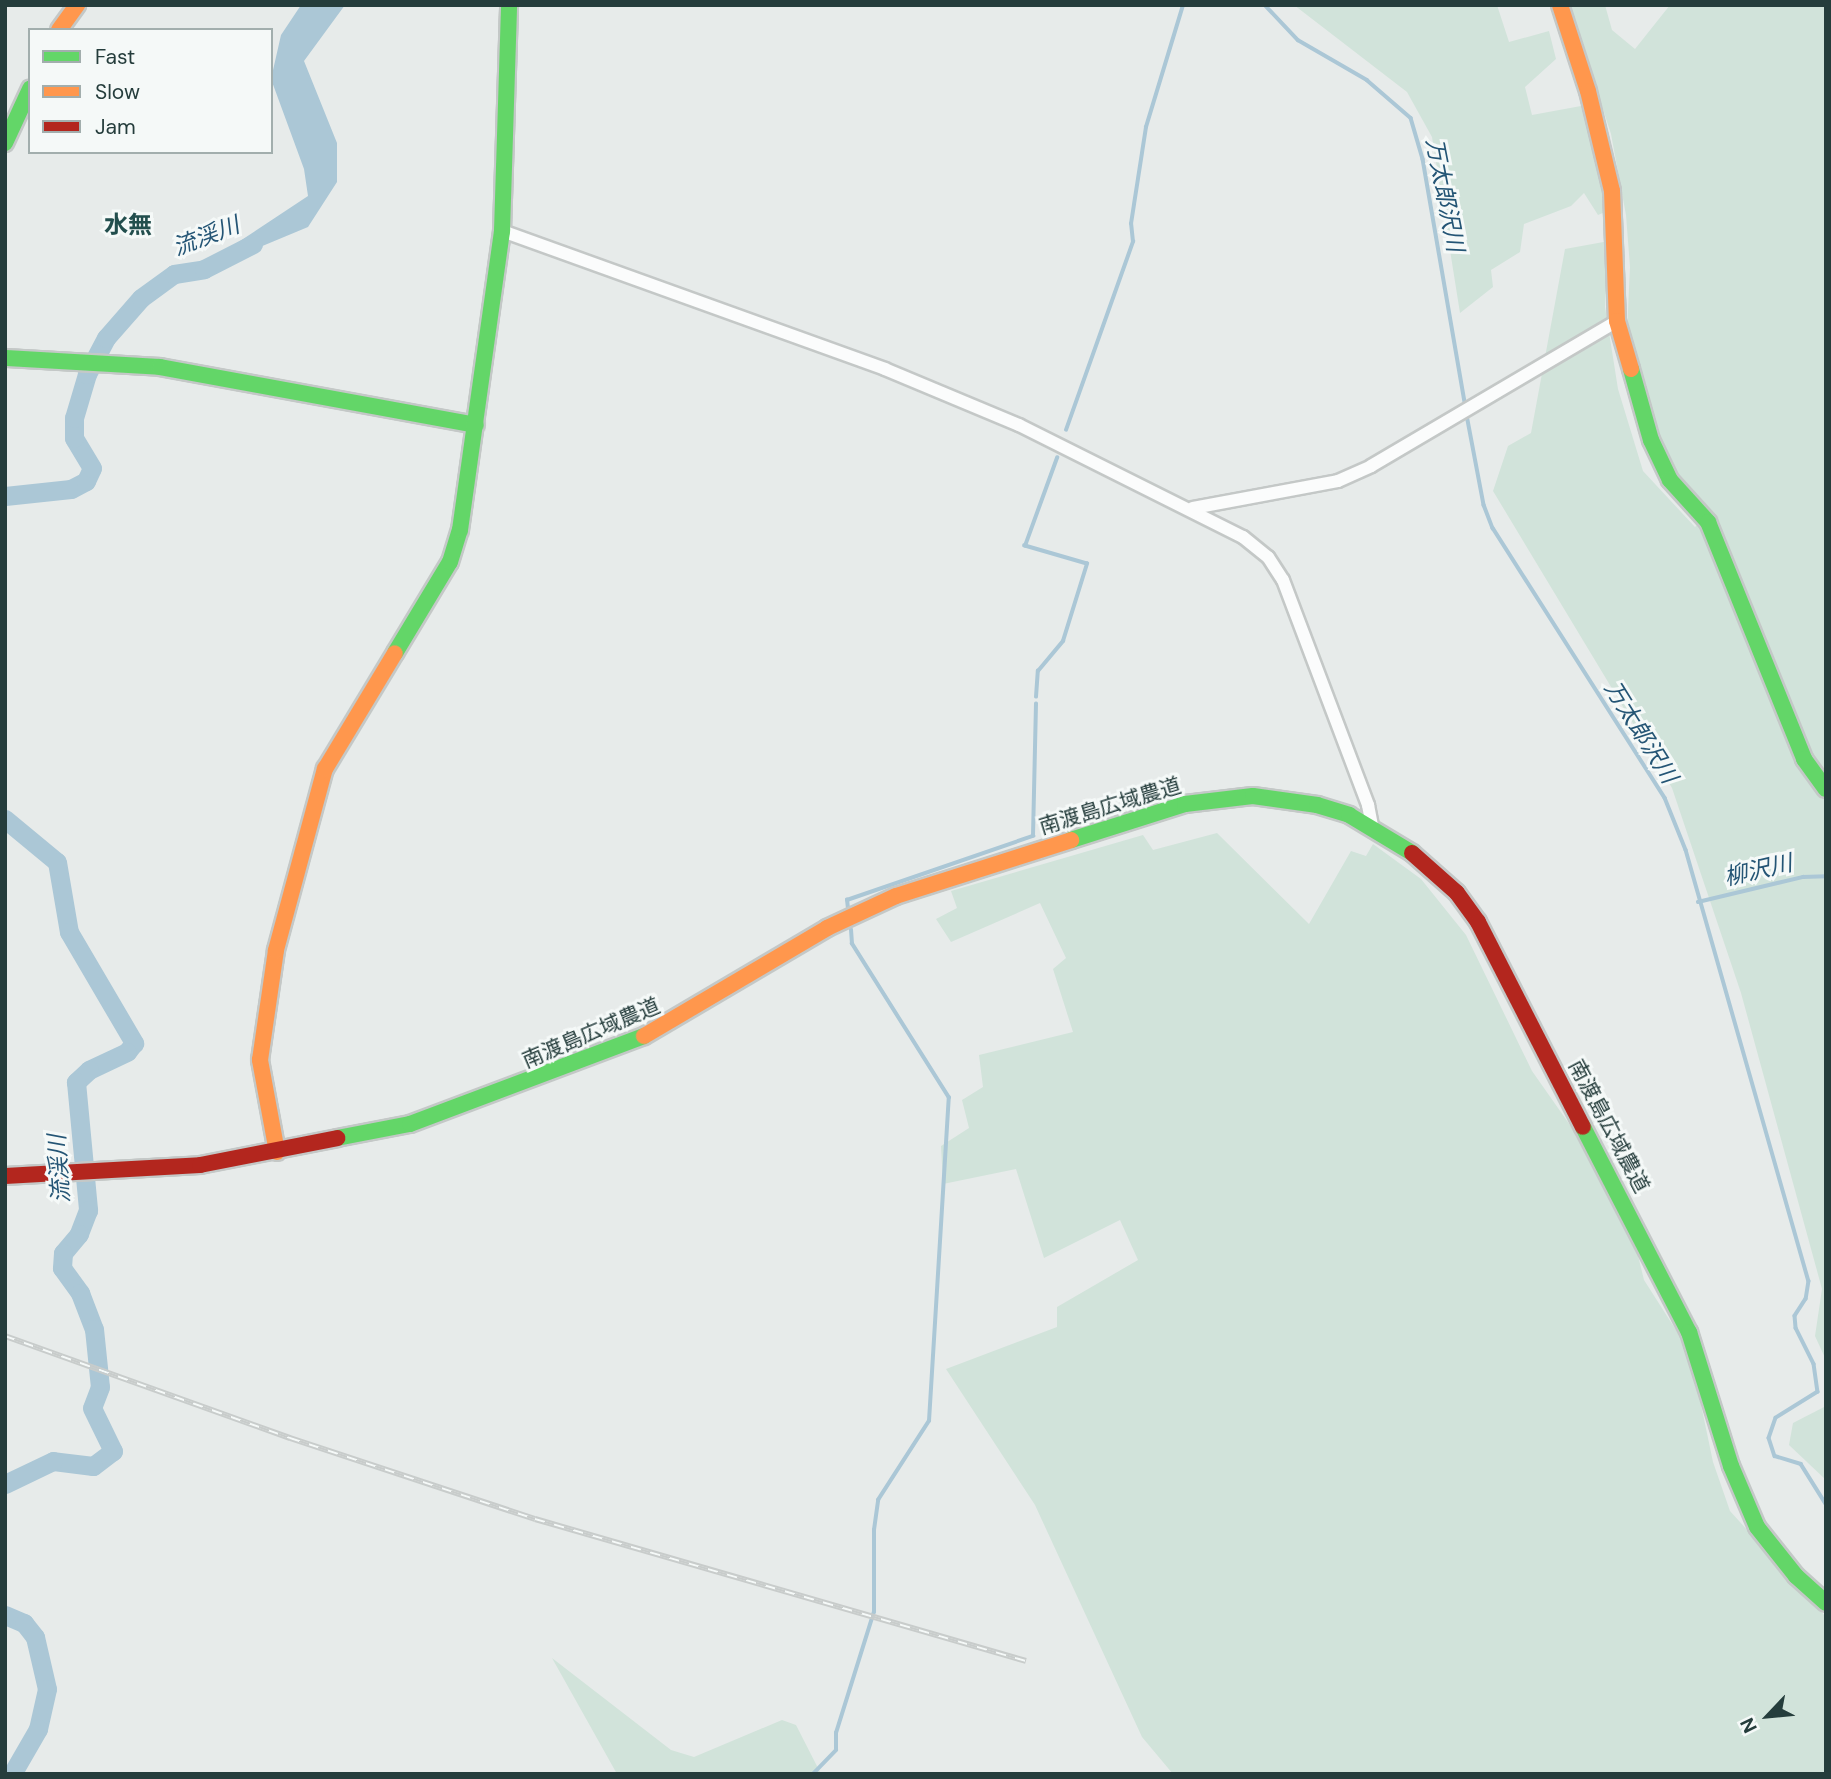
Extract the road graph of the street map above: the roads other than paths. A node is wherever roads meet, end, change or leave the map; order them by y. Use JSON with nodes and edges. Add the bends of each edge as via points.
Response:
{"nodes":[{"id":1,"x":77,"y":5,"type":"edge"},
{"id":2,"x":509,"y":5,"type":"edge"},
{"id":3,"x":1560,"y":5,"type":"edge"},
{"id":4,"x":60,"y":28,"type":"edge"},
{"id":5,"x":28,"y":93,"type":"edge"},
{"id":6,"x":5,"y":143,"type":"edge"},
{"id":7,"x":502,"y":231,"type":"junction"},
{"id":8,"x":1617,"y":321,"type":"junction"},
{"id":9,"x":5,"y":358,"type":"edge"},
{"id":10,"x":476,"y":425,"type":"junction"},
{"id":11,"x":1193,"y":508,"type":"junction"},
{"id":12,"x":1826,"y":789,"type":"edge"},
{"id":13,"x":1372,"y":825,"type":"junction"},
{"id":14,"x":277,"y":1152,"type":"junction"},
{"id":15,"x":5,"y":1176,"type":"edge"},
{"id":16,"x":1826,"y":1603,"type":"edge"}],
"edges":[{"from":1,"to":4,"type":"street"},
{"from":2,"to":7,"type":"street"},
{"from":3,"to":8,"type":"street","via":[[1612,191]]},
{"from":5,"to":6,"type":"street"},
{"from":7,"to":10,"type":"street"},
{"from":7,"to":11,"type":"street","via":[[886,369],[1019,425]]},
{"from":8,"to":11,"type":"street","via":[[1338,481]]},
{"from":8,"to":12,"type":"street","via":[[1656,455],[1670,480],[1708,522],[1804,759]]},
{"from":9,"to":10,"type":"street","via":[[135,365]]},
{"from":10,"to":14,"type":"street","via":[[460,530],[450,562],[326,769],[315,798],[276,950],[260,1060]]},
{"from":11,"to":13,"type":"street","via":[[1244,537],[1277,569]]},
{"from":13,"to":14,"type":"street","name":"南渡島広域農道","via":[[1317,805],[1253,796],[1160,811],[859,911],[689,1012],[594,1059],[410,1124]]},
{"from":13,"to":16,"type":"street","name":"南渡島広域農道","via":[[1430,866],[1478,922],[1689,1332],[1731,1466],[1757,1527],[1796,1576]]},
{"from":14,"to":15,"type":"street","name":"南渡島広域農道","via":[[158,1170]]}]}
